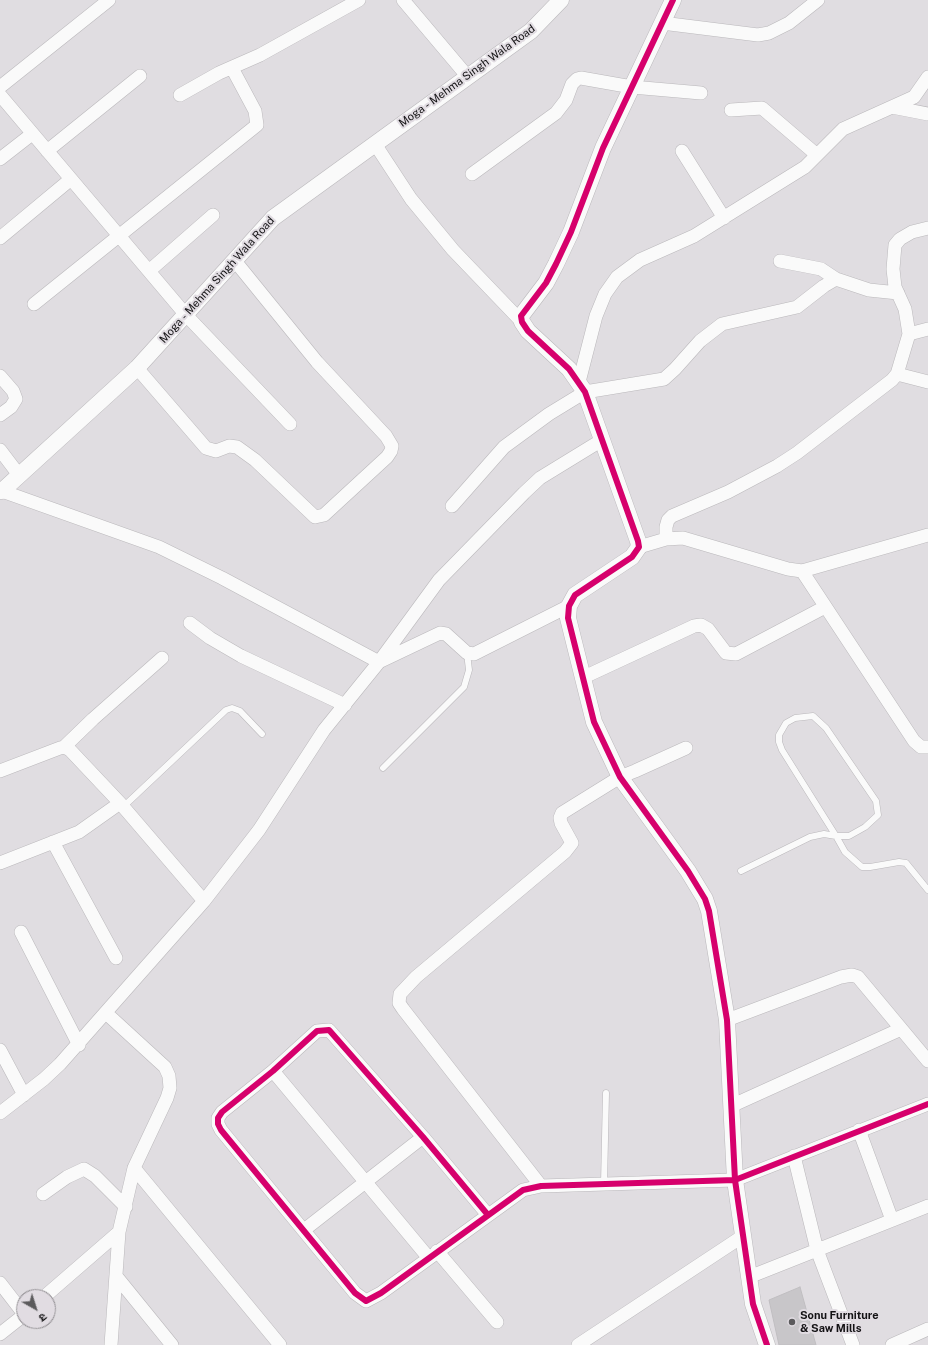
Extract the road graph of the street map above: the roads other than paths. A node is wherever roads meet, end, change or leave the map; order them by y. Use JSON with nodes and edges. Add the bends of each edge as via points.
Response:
{"nodes":[{"id":1,"x":110,"y":0,"type":"edge"},
{"id":2,"x":359,"y":0,"type":"edge"},
{"id":3,"x":403,"y":0,"type":"edge"},
{"id":4,"x":561,"y":0,"type":"edge"},
{"id":5,"x":673,"y":0,"type":"edge"},
{"id":6,"x":818,"y":0,"type":"edge"},
{"id":7,"x":662,"y":23,"type":"junction"},
{"id":8,"x":232,"y":68,"type":"junction"},
{"id":9,"x":140,"y":76,"type":"dead end"},
{"id":10,"x":468,"y":77,"type":"junction"},
{"id":11,"x":928,"y":77,"type":"edge"},
{"id":12,"x":0,"y":87,"type":"edge"},
{"id":13,"x":632,"y":87,"type":"junction"},
{"id":14,"x":701,"y":93,"type":"dead end"},
{"id":15,"x":0,"y":95,"type":"edge"},
{"id":16,"x":180,"y":95,"type":"dead end"},
{"id":17,"x":892,"y":107,"type":"junction"},
{"id":18,"x":732,"y":110,"type":"dead end"},
{"id":19,"x":928,"y":114,"type":"edge"},
{"id":20,"x":32,"y":134,"type":"junction"},
{"id":21,"x":375,"y":144,"type":"junction"},
{"id":22,"x":47,"y":151,"type":"junction"},
{"id":23,"x":682,"y":151,"type":"dead end"},
{"id":24,"x":817,"y":155,"type":"junction"},
{"id":25,"x":0,"y":160,"type":"edge"},
{"id":26,"x":472,"y":174,"type":"dead end"},
{"id":27,"x":71,"y":179,"type":"junction"},
{"id":28,"x":213,"y":215,"type":"dead end"},
{"id":29,"x":724,"y":218,"type":"junction"},
{"id":30,"x":928,"y":228,"type":"edge"},
{"id":31,"x":120,"y":237,"type":"junction"},
{"id":32,"x":0,"y":238,"type":"edge"},
{"id":33,"x":235,"y":261,"type":"junction"},
{"id":34,"x":780,"y":261,"type":"dead end"},
{"id":35,"x":149,"y":271,"type":"junction"},
{"id":36,"x":836,"y":279,"type":"junction"},
{"id":37,"x":898,"y":293,"type":"junction"},
{"id":38,"x":34,"y":304,"type":"dead end"},
{"id":39,"x":186,"y":315,"type":"junction"},
{"id":40,"x":522,"y":322,"type":"junction"},
{"id":41,"x":928,"y":329,"type":"edge"},
{"id":42,"x":909,"y":334,"type":"junction"},
{"id":43,"x":137,"y":368,"type":"junction"},
{"id":44,"x":897,"y":374,"type":"junction"},
{"id":45,"x":0,"y":376,"type":"edge"},
{"id":46,"x":928,"y":382,"type":"edge"},
{"id":47,"x":582,"y":387,"type":"junction"},
{"id":48,"x":0,"y":415,"type":"edge"},
{"id":49,"x":290,"y":424,"type":"dead end"},
{"id":50,"x":602,"y":440,"type":"junction"},
{"id":51,"x":0,"y":450,"type":"edge"},
{"id":52,"x":19,"y":475,"type":"junction"},
{"id":53,"x":1,"y":491,"type":"edge"},
{"id":54,"x":452,"y":506,"type":"dead end"},
{"id":55,"x":928,"y":535,"type":"edge"},
{"id":56,"x":666,"y":539,"type":"junction"},
{"id":57,"x":639,"y":547,"type":"junction"},
{"id":58,"x":802,"y":571,"type":"junction"},
{"id":59,"x":569,"y":606,"type":"junction"},
{"id":60,"x":825,"y":607,"type":"junction"},
{"id":61,"x":190,"y":623,"type":"dead end"},
{"id":62,"x":467,"y":653,"type":"junction"},
{"id":63,"x":162,"y":658,"type":"dead end"},
{"id":64,"x":380,"y":662,"type":"junction"},
{"id":65,"x":582,"y":678,"type":"junction"},
{"id":66,"x":345,"y":705,"type":"junction"},
{"id":67,"x":262,"y":734,"type":"dead end"},
{"id":68,"x":64,"y":747,"type":"junction"},
{"id":69,"x":928,"y":747,"type":"edge"},
{"id":70,"x":686,"y":748,"type":"dead end"},
{"id":71,"x":383,"y":768,"type":"dead end"},
{"id":72,"x":0,"y":771,"type":"edge"},
{"id":73,"x":620,"y":777,"type":"junction"},
{"id":74,"x":121,"y":805,"type":"junction"},
{"id":75,"x":836,"y":836,"type":"junction"},
{"id":76,"x":53,"y":842,"type":"junction"},
{"id":77,"x":0,"y":863,"type":"edge"},
{"id":78,"x":741,"y":872,"type":"dead end"},
{"id":79,"x":928,"y":890,"type":"edge"},
{"id":80,"x":204,"y":901,"type":"junction"},
{"id":81,"x":21,"y":932,"type":"dead end"},
{"id":82,"x":116,"y":958,"type":"dead end"},
{"id":83,"x":106,"y":1013,"type":"junction"},
{"id":84,"x":727,"y":1020,"type":"junction"},
{"id":85,"x":901,"y":1029,"type":"junction"},
{"id":86,"x":79,"y":1045,"type":"junction"},
{"id":87,"x":0,"y":1050,"type":"edge"},
{"id":88,"x":928,"y":1061,"type":"edge"},
{"id":89,"x":273,"y":1071,"type":"junction"},
{"id":90,"x":606,"y":1093,"type":"dead end"},
{"id":91,"x":24,"y":1095,"type":"junction"},
{"id":92,"x":928,"y":1104,"type":"edge"},
{"id":93,"x":731,"y":1106,"type":"junction"},
{"id":94,"x":0,"y":1113,"type":"edge"},
{"id":95,"x":859,"y":1130,"type":"junction"},
{"id":96,"x":423,"y":1137,"type":"junction"},
{"id":97,"x":794,"y":1156,"type":"junction"},
{"id":98,"x":134,"y":1168,"type":"junction"},
{"id":99,"x":735,"y":1180,"type":"junction"},
{"id":100,"x":366,"y":1182,"type":"junction"},
{"id":101,"x":604,"y":1184,"type":"junction"},
{"id":102,"x":541,"y":1186,"type":"junction"},
{"id":103,"x":43,"y":1194,"type":"dead end"},
{"id":104,"x":928,"y":1206,"type":"edge"},
{"id":105,"x":126,"y":1207,"type":"junction"},
{"id":106,"x":488,"y":1215,"type":"junction"},
{"id":107,"x":892,"y":1220,"type":"junction"},
{"id":108,"x":304,"y":1230,"type":"junction"},
{"id":109,"x":119,"y":1232,"type":"junction"},
{"id":110,"x":743,"y":1236,"type":"junction"},
{"id":111,"x":818,"y":1250,"type":"junction"},
{"id":112,"x":433,"y":1254,"type":"junction"},
{"id":113,"x":116,"y":1276,"type":"junction"},
{"id":114,"x":749,"y":1277,"type":"junction"},
{"id":115,"x":0,"y":1283,"type":"edge"},
{"id":116,"x":53,"y":1289,"type":"edge"},
{"id":117,"x":16,"y":1304,"type":"edge"},
{"id":118,"x":16,"y":1321,"type":"edge"},
{"id":119,"x":497,"y":1322,"type":"dead end"},
{"id":120,"x":928,"y":1329,"type":"edge"},
{"id":121,"x":0,"y":1334,"type":"edge"},
{"id":122,"x":111,"y":1345,"type":"edge"},
{"id":123,"x":172,"y":1345,"type":"edge"},
{"id":124,"x":280,"y":1345,"type":"edge"},
{"id":125,"x":578,"y":1345,"type":"edge"},
{"id":126,"x":767,"y":1345,"type":"edge"},
{"id":127,"x":853,"y":1345,"type":"edge"},
{"id":128,"x":892,"y":1345,"type":"edge"}],
"edges":[{"from":1,"to":12,"type":"street"},
{"from":2,"to":8,"type":"street"},
{"from":3,"to":10,"type":"street"},
{"from":4,"to":10,"type":"street","name":"Moga - Mehma Singh Wala Road","via":[[530,31]]},
{"from":5,"to":7,"type":"street"},
{"from":6,"to":7,"type":"street","via":[[789,24],[758,35]]},
{"from":7,"to":13,"type":"street"},
{"from":8,"to":16,"type":"street"},
{"from":8,"to":31,"type":"street","via":[[255,111],[258,125]]},
{"from":9,"to":22,"type":"street"},
{"from":10,"to":21,"type":"street","name":"Moga - Mehma Singh Wala Road"},
{"from":11,"to":17,"type":"street","via":[[914,97]]},
{"from":13,"to":14,"type":"street"},
{"from":13,"to":26,"type":"street","via":[[577,79],[572,84],[564,105],[556,113]]},
{"from":13,"to":40,"type":"street","via":[[603,148],[571,232],[546,283],[521,316]]},
{"from":15,"to":20,"type":"street"},
{"from":17,"to":19,"type":"street"},
{"from":17,"to":24,"type":"street","via":[[843,129]]},
{"from":18,"to":24,"type":"street","via":[[762,108]]},
{"from":20,"to":22,"type":"street"},
{"from":20,"to":25,"type":"street"},
{"from":21,"to":33,"type":"street","name":"Moga - Mehma Singh Wala Road","via":[[273,218]]},
{"from":21,"to":40,"type":"street","via":[[411,198],[453,250]]},
{"from":22,"to":27,"type":"street"},
{"from":23,"to":29,"type":"street"},
{"from":24,"to":29,"type":"street","via":[[805,167]]},
{"from":27,"to":31,"type":"street"},
{"from":27,"to":32,"type":"street"},
{"from":28,"to":35,"type":"street"},
{"from":29,"to":47,"type":"street","via":[[694,236],[640,260],[617,277],[605,294],[596,316]]},
{"from":30,"to":37,"type":"street","via":[[912,232],[900,239],[896,245],[893,269]]},
{"from":31,"to":35,"type":"street"},
{"from":31,"to":38,"type":"street"},
{"from":33,"to":39,"type":"street","name":"Moga - Mehma Singh Wala Road"},
{"from":33,"to":43,"type":"street","via":[[317,362],[386,436],[392,446],[387,457],[324,515],[315,517],[237,446],[216,451],[206,448]]},
{"from":34,"to":36,"type":"street","via":[[821,269]]},
{"from":35,"to":39,"type":"street"},
{"from":36,"to":37,"type":"street","via":[[869,290]]},
{"from":36,"to":47,"type":"street","via":[[797,307],[722,324],[700,341],[664,379]]},
{"from":37,"to":42,"type":"street","via":[[906,309]]},
{"from":39,"to":43,"type":"street","name":"Moga - Mehma Singh Wala Road"},
{"from":39,"to":49,"type":"street"},
{"from":40,"to":47,"type":"street","via":[[528,331],[569,369]]},
{"from":41,"to":42,"type":"street"},
{"from":42,"to":44,"type":"street"},
{"from":43,"to":52,"type":"street","name":"Moga - Mehma Singh Wala Road"},
{"from":44,"to":46,"type":"street"},
{"from":44,"to":56,"type":"street","via":[[885,386],[777,466],[728,492],[672,516],[666,527]]},
{"from":45,"to":48,"type":"street","via":[[13,391],[16,399],[11,407]]},
{"from":47,"to":50,"type":"street"},
{"from":47,"to":54,"type":"street","via":[[550,414],[504,446]]},
{"from":50,"to":57,"type":"street"},
{"from":50,"to":64,"type":"street","via":[[540,478],[524,493],[439,580]]},
{"from":51,"to":52,"type":"street"},
{"from":52,"to":53,"type":"street","name":"Moga - Mehma Singh Wala Road"},
{"from":53,"to":64,"type":"street","via":[[159,547]]},
{"from":55,"to":58,"type":"street"},
{"from":56,"to":57,"type":"street"},
{"from":56,"to":58,"type":"street","via":[[692,540]]},
{"from":57,"to":59,"type":"street","via":[[632,557],[575,595]]},
{"from":58,"to":60,"type":"street"},
{"from":59,"to":62,"type":"street","via":[[474,654]]},
{"from":59,"to":65,"type":"street","via":[[568,618]]},
{"from":60,"to":65,"type":"street","via":[[736,654],[726,654],[708,629],[701,625],[694,626]]},
{"from":60,"to":69,"type":"street","via":[[914,741],[921,748]]},
{"from":61,"to":66,"type":"street","via":[[235,652]]},
{"from":62,"to":64,"type":"street","via":[[446,634],[440,633]]},
{"from":62,"to":71,"type":"lane","via":[[469,670],[464,687]]},
{"from":63,"to":68,"type":"street"},
{"from":64,"to":66,"type":"street"},
{"from":65,"to":73,"type":"street","via":[[594,722]]},
{"from":66,"to":80,"type":"street","via":[[324,730],[259,830]]},
{"from":67,"to":74,"type":"lane","via":[[240,711],[232,708],[226,710]]},
{"from":68,"to":72,"type":"street"},
{"from":68,"to":74,"type":"street","via":[[76,755]]},
{"from":70,"to":73,"type":"street"},
{"from":73,"to":84,"type":"street","via":[[688,871],[705,899]]},
{"from":73,"to":102,"type":"street","via":[[562,813],[561,823],[572,843],[565,852],[416,977],[398,999],[403,1009]]},
{"from":74,"to":76,"type":"street","via":[[92,825]]},
{"from":74,"to":80,"type":"street"},
{"from":75,"to":75,"type":"lane","via":[[778,742],[781,729],[795,718],[807,715],[818,719],[876,801],[878,815],[865,827],[849,836]]},
{"from":75,"to":78,"type":"lane","via":[[824,834],[810,837]]},
{"from":75,"to":79,"type":"lane","via":[[846,852],[862,867],[899,862],[906,864]]},
{"from":76,"to":77,"type":"street"},
{"from":76,"to":82,"type":"street"},
{"from":80,"to":83,"type":"street"},
{"from":81,"to":86,"type":"street"},
{"from":83,"to":86,"type":"street"},
{"from":83,"to":98,"type":"street","via":[[164,1067],[169,1076],[170,1088],[167,1098]]},
{"from":84,"to":85,"type":"street","via":[[852,975],[858,977]]},
{"from":84,"to":93,"type":"street"},
{"from":85,"to":88,"type":"street"},
{"from":85,"to":93,"type":"street"},
{"from":86,"to":91,"type":"street"},
{"from":87,"to":91,"type":"street"},
{"from":89,"to":96,"type":"street","via":[[317,1031],[329,1030]]},
{"from":89,"to":100,"type":"street"},
{"from":89,"to":108,"type":"street","via":[[222,1112],[218,1124]]},
{"from":90,"to":101,"type":"lane"},
{"from":91,"to":94,"type":"street"},
{"from":92,"to":95,"type":"street"},
{"from":93,"to":99,"type":"street"},
{"from":95,"to":97,"type":"street"},
{"from":95,"to":107,"type":"street"},
{"from":96,"to":100,"type":"street"},
{"from":96,"to":106,"type":"street"},
{"from":97,"to":99,"type":"street"},
{"from":97,"to":111,"type":"street"},
{"from":98,"to":105,"type":"street"},
{"from":98,"to":124,"type":"street"},
{"from":99,"to":101,"type":"street"},
{"from":99,"to":110,"type":"street"},
{"from":100,"to":108,"type":"street"},
{"from":100,"to":112,"type":"street"},
{"from":101,"to":102,"type":"street"},
{"from":102,"to":106,"type":"street","via":[[523,1190]]},
{"from":103,"to":105,"type":"street","via":[[84,1169],[95,1176]]},
{"from":104,"to":107,"type":"street"},
{"from":105,"to":109,"type":"street"},
{"from":106,"to":112,"type":"street"},
{"from":107,"to":111,"type":"street"},
{"from":108,"to":112,"type":"street","via":[[355,1293],[366,1301],[381,1293]]},
{"from":109,"to":113,"type":"street"},
{"from":109,"to":116,"type":"street"},
{"from":110,"to":114,"type":"street"},
{"from":110,"to":125,"type":"street"},
{"from":111,"to":114,"type":"street"},
{"from":111,"to":127,"type":"street"},
{"from":112,"to":119,"type":"street"},
{"from":113,"to":122,"type":"street"},
{"from":113,"to":123,"type":"street"},
{"from":114,"to":126,"type":"street","via":[[753,1304]]},
{"from":115,"to":117,"type":"street"},
{"from":118,"to":121,"type":"street"},
{"from":120,"to":128,"type":"street"}]}
